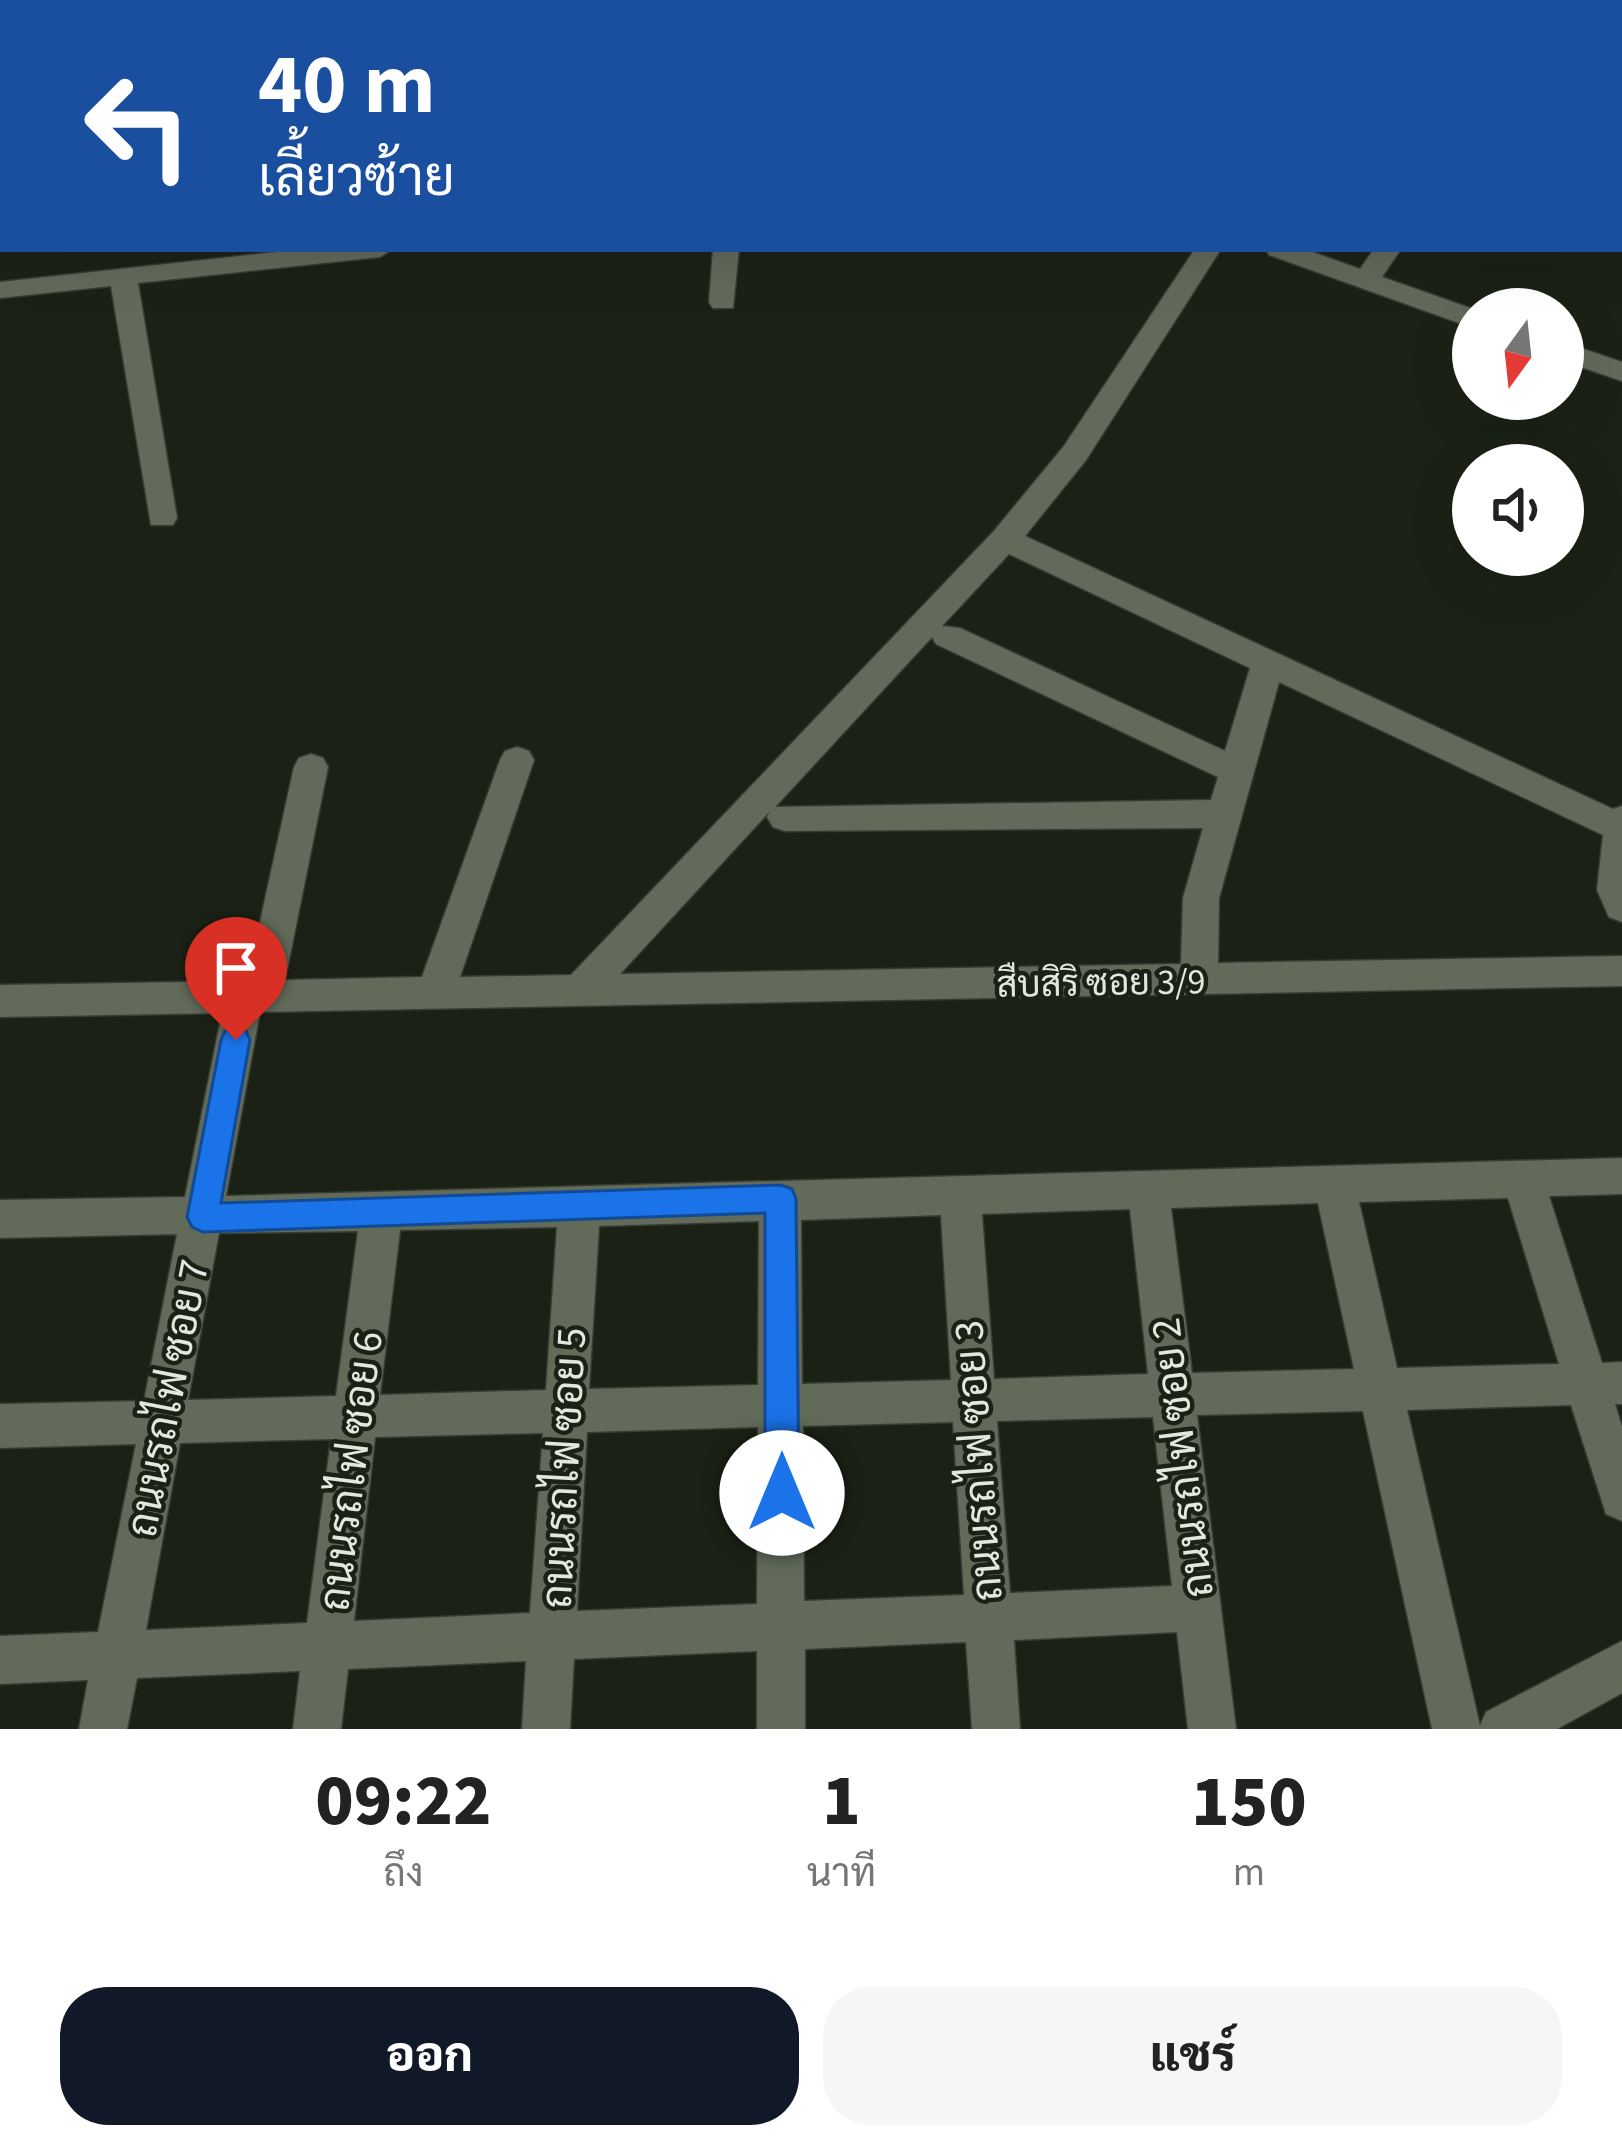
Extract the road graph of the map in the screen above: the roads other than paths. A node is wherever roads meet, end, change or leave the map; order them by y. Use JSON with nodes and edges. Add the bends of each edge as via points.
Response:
{"nodes":[{"id":1,"x":353,"y":252,"type":"edge"},
{"id":2,"x":726,"y":252,"type":"edge"},
{"id":3,"x":1206,"y":252,"type":"edge"},
{"id":4,"x":1287,"y":252,"type":"edge"},
{"id":5,"x":1386,"y":252,"type":"edge"},
{"id":6,"x":123,"y":278,"type":"junction"},
{"id":7,"x":1365,"y":280,"type":"junction"},
{"id":8,"x":0,"y":290,"type":"edge"},
{"id":9,"x":722,"y":302,"type":"dead end"},
{"id":10,"x":1452,"y":311,"type":"edge"},
{"id":11,"x":1584,"y":358,"type":"edge"},
{"id":12,"x":1622,"y":372,"type":"edge"},
{"id":13,"x":162,"y":518,"type":"dead end"},
{"id":14,"x":1005,"y":539,"type":"junction"},
{"id":15,"x":947,"y":636,"type":"dead end"},
{"id":16,"x":1268,"y":661,"type":"junction"},
{"id":17,"x":517,"y":760,"type":"dead end"},
{"id":18,"x":311,"y":767,"type":"dead end"},
{"id":19,"x":1234,"y":770,"type":"junction"},
{"id":20,"x":1223,"y":814,"type":"junction"},
{"id":21,"x":785,"y":817,"type":"dead end"},
{"id":22,"x":1620,"y":824,"type":"edge"},
{"id":23,"x":1622,"y":907,"type":"edge"},
{"id":24,"x":1622,"y":971,"type":"edge"},
{"id":25,"x":1199,"y":980,"type":"junction"},
{"id":26,"x":579,"y":992,"type":"junction"},
{"id":27,"x":435,"y":993,"type":"junction"},
{"id":28,"x":254,"y":995,"type":"junction"},
{"id":29,"x":0,"y":1001,"type":"edge"},
{"id":30,"x":1522,"y":1176,"type":"junction"},
{"id":31,"x":1622,"y":1176,"type":"edge"},
{"id":32,"x":1334,"y":1182,"type":"junction"},
{"id":33,"x":1148,"y":1187,"type":"junction"},
{"id":34,"x":960,"y":1193,"type":"junction"},
{"id":35,"x":781,"y":1199,"type":"junction"},
{"id":36,"x":579,"y":1208,"type":"junction"},
{"id":37,"x":381,"y":1213,"type":"junction"},
{"id":38,"x":203,"y":1217,"type":"junction"},
{"id":39,"x":1,"y":1223,"type":"edge"},
{"id":40,"x":1605,"y":1383,"type":"edge"},
{"id":41,"x":1379,"y":1390,"type":"junction"},
{"id":42,"x":1173,"y":1396,"type":"junction"},
{"id":43,"x":972,"y":1402,"type":"junction"},
{"id":44,"x":783,"y":1406,"type":"junction"},
{"id":45,"x":566,"y":1412,"type":"junction"},
{"id":46,"x":358,"y":1418,"type":"junction"},
{"id":47,"x":163,"y":1423,"type":"junction"},
{"id":48,"x":0,"y":1426,"type":"edge"},
{"id":49,"x":1622,"y":1498,"type":"edge"},
{"id":50,"x":1198,"y":1608,"type":"junction"},
{"id":51,"x":988,"y":1617,"type":"junction"},
{"id":52,"x":781,"y":1623,"type":"junction"},
{"id":53,"x":553,"y":1633,"type":"junction"},
{"id":54,"x":328,"y":1643,"type":"junction"},
{"id":55,"x":117,"y":1656,"type":"junction"},
{"id":56,"x":0,"y":1660,"type":"edge"},
{"id":57,"x":1622,"y":1665,"type":"edge"},
{"id":58,"x":103,"y":1729,"type":"edge"},
{"id":59,"x":317,"y":1729,"type":"edge"},
{"id":60,"x":546,"y":1729,"type":"edge"},
{"id":61,"x":781,"y":1729,"type":"edge"},
{"id":62,"x":996,"y":1729,"type":"edge"},
{"id":63,"x":1212,"y":1729,"type":"edge"},
{"id":64,"x":1456,"y":1729,"type":"edge"},
{"id":65,"x":1503,"y":1729,"type":"edge"}],
"edges":[{"from":1,"to":6,"type":"street"},
{"from":2,"to":9,"type":"street"},
{"from":3,"to":14,"type":"street","via":[[1075,453]]},
{"from":4,"to":7,"type":"street"},
{"from":5,"to":7,"type":"street"},
{"from":6,"to":8,"type":"street"},
{"from":6,"to":13,"type":"street"},
{"from":7,"to":10,"type":"street"},
{"from":11,"to":12,"type":"street"},
{"from":14,"to":16,"type":"street"},
{"from":14,"to":26,"type":"street"},
{"from":15,"to":19,"type":"street"},
{"from":16,"to":19,"type":"street"},
{"from":16,"to":22,"type":"street"},
{"from":17,"to":27,"type":"street"},
{"from":18,"to":28,"type":"street","name":"ถนนรถไฟ ซอย 7"},
{"from":19,"to":20,"type":"street"},
{"from":20,"to":21,"type":"street"},
{"from":20,"to":25,"type":"street","via":[[1201,898]]},
{"from":22,"to":23,"type":"street","via":[[1615,890]]},
{"from":24,"to":25,"type":"street","name":"สืบสิริ ซอย 3/9"},
{"from":25,"to":26,"type":"street","name":"สืบสิริ ซอย 3/9"},
{"from":26,"to":27,"type":"street","name":"สืบสิริ ซอย 3/9"},
{"from":27,"to":28,"type":"street","name":"สืบสิริ ซอย 3/9"},
{"from":28,"to":29,"type":"street","name":"สืบสิริ ซอย 3/9"},
{"from":28,"to":38,"type":"street","name":"ถนนรถไฟ ซอย 7"},
{"from":30,"to":31,"type":"street"},
{"from":30,"to":32,"type":"street"},
{"from":30,"to":40,"type":"street"},
{"from":32,"to":33,"type":"street"},
{"from":32,"to":41,"type":"street"},
{"from":33,"to":34,"type":"street"},
{"from":33,"to":42,"type":"street","name":"ถนนรถไฟ ซอย 2"},
{"from":34,"to":35,"type":"street"},
{"from":34,"to":43,"type":"street","name":"ถนนรถไฟ ซอย 3"},
{"from":35,"to":36,"type":"street"},
{"from":35,"to":44,"type":"street"},
{"from":36,"to":37,"type":"street"},
{"from":36,"to":45,"type":"street","name":"ถนนรถไฟ ซอย 5"},
{"from":37,"to":38,"type":"street"},
{"from":37,"to":46,"type":"street","name":"ถนนรถไฟ ซอย 6"},
{"from":38,"to":39,"type":"street"},
{"from":38,"to":47,"type":"street","name":"ถนนรถไฟ ซอย 7"},
{"from":40,"to":41,"type":"street"},
{"from":40,"to":49,"type":"street"},
{"from":41,"to":42,"type":"street"},
{"from":41,"to":64,"type":"street"},
{"from":42,"to":43,"type":"street"},
{"from":42,"to":50,"type":"street","name":"ถนนรถไฟ ซอย 2"},
{"from":43,"to":44,"type":"street"},
{"from":43,"to":51,"type":"street","name":"ถนนรถไฟ ซอย 3"},
{"from":44,"to":45,"type":"street"},
{"from":44,"to":52,"type":"street"},
{"from":45,"to":46,"type":"street"},
{"from":45,"to":53,"type":"street","name":"ถนนรถไฟ ซอย 5"},
{"from":46,"to":47,"type":"street"},
{"from":46,"to":54,"type":"street","name":"ถนนรถไฟ ซอย 6"},
{"from":47,"to":48,"type":"street"},
{"from":47,"to":55,"type":"street","name":"ถนนรถไฟ ซอย 7"},
{"from":50,"to":51,"type":"street"},
{"from":50,"to":63,"type":"street","name":"ถนนรถไฟ ซอย 2"},
{"from":51,"to":52,"type":"street"},
{"from":51,"to":62,"type":"street","name":"ถนนรถไฟ ซอย 3"},
{"from":52,"to":53,"type":"street"},
{"from":52,"to":61,"type":"street"},
{"from":53,"to":54,"type":"street"},
{"from":53,"to":60,"type":"street","name":"ถนนรถไฟ ซอย 5"},
{"from":54,"to":55,"type":"street"},
{"from":54,"to":59,"type":"street","name":"ถนนรถไฟ ซอย 6"},
{"from":55,"to":56,"type":"street"},
{"from":55,"to":58,"type":"street","name":"ถนนรถไฟ ซอย 7"},
{"from":57,"to":65,"type":"street"}]}
